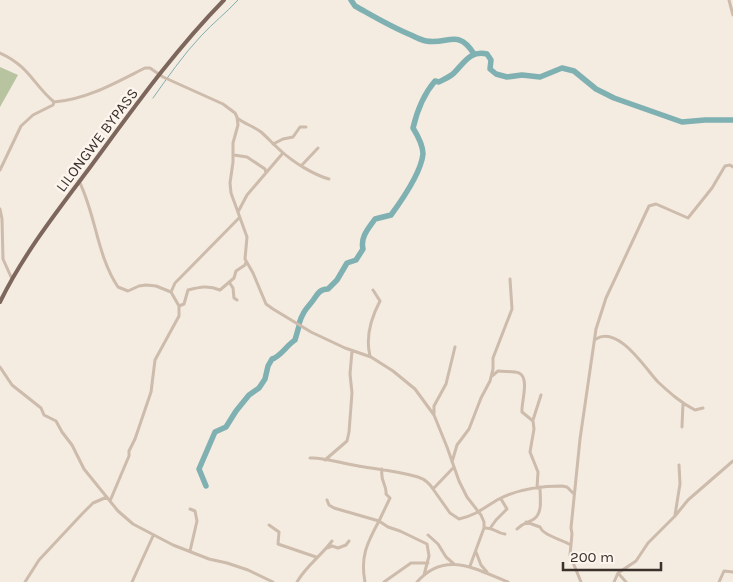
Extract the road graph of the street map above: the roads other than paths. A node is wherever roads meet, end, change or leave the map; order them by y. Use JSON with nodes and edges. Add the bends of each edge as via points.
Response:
{"nodes":[{"id":1,"x":224,"y":0,"type":"edge"},
{"id":2,"x":729,"y":0,"type":"edge"},
{"id":3,"x":733,"y":15,"type":"edge"},
{"id":4,"x":0,"y":53,"type":"edge"},
{"id":5,"x":159,"y":74,"type":"junction"},
{"id":6,"x":54,"y":102,"type":"junction"},
{"id":7,"x":237,"y":117,"type":"junction"},
{"id":8,"x":306,"y":127,"type":"dead end"},
{"id":9,"x":274,"y":144,"type":"junction"},
{"id":10,"x":318,"y":148,"type":"dead end"},
{"id":11,"x":283,"y":153,"type":"junction"},
{"id":12,"x":234,"y":155,"type":"junction"},
{"id":13,"x":302,"y":165,"type":"junction"},
{"id":14,"x":733,"y":167,"type":"edge"},
{"id":15,"x":0,"y":170,"type":"edge"},
{"id":16,"x":266,"y":174,"type":"junction"},
{"id":17,"x":329,"y":179,"type":"dead end"},
{"id":18,"x":80,"y":181,"type":"junction"},
{"id":19,"x":0,"y":209,"type":"edge"},
{"id":20,"x":238,"y":213,"type":"junction"},
{"id":21,"x":239,"y":218,"type":"junction"},
{"id":22,"x":246,"y":261,"type":"junction"},
{"id":23,"x":510,"y":279,"type":"dead end"},
{"id":24,"x":12,"y":280,"type":"junction"},
{"id":25,"x":229,"y":282,"type":"junction"},
{"id":26,"x":373,"y":290,"type":"dead end"},
{"id":27,"x":171,"y":292,"type":"junction"},
{"id":28,"x":237,"y":300,"type":"dead end"},
{"id":29,"x":0,"y":302,"type":"edge"},
{"id":30,"x":179,"y":306,"type":"junction"},
{"id":31,"x":596,"y":340,"type":"junction"},
{"id":32,"x":455,"y":347,"type":"dead end"},
{"id":33,"x":352,"y":350,"type":"junction"},
{"id":34,"x":371,"y":357,"type":"junction"},
{"id":35,"x":0,"y":367,"type":"edge"},
{"id":36,"x":490,"y":381,"type":"junction"},
{"id":37,"x":541,"y":395,"type":"dead end"},
{"id":38,"x":683,"y":403,"type":"junction"},
{"id":39,"x":703,"y":408,"type":"dead end"},
{"id":40,"x":434,"y":415,"type":"junction"},
{"id":41,"x":533,"y":421,"type":"junction"},
{"id":42,"x":682,"y":427,"type":"dead end"},
{"id":43,"x":310,"y":458,"type":"dead end"},
{"id":44,"x":325,"y":460,"type":"junction"},
{"id":45,"x":733,"y":461,"type":"edge"},
{"id":46,"x":452,"y":462,"type":"junction"},
{"id":47,"x":680,"y":465,"type":"dead end"},
{"id":48,"x":454,"y":467,"type":"junction"},
{"id":49,"x":382,"y":469,"type":"junction"},
{"id":50,"x":538,"y":488,"type":"junction"},
{"id":51,"x":433,"y":489,"type":"junction"},
{"id":52,"x":574,"y":494,"type":"junction"},
{"id":53,"x":107,"y":497,"type":"junction"},
{"id":54,"x":501,"y":499,"type":"junction"},
{"id":55,"x":327,"y":500,"type":"dead end"},
{"id":56,"x":110,"y":501,"type":"junction"},
{"id":57,"x":190,"y":509,"type":"dead end"},
{"id":58,"x":478,"y":513,"type":"junction"},
{"id":59,"x":675,"y":516,"type":"junction"},
{"id":60,"x":379,"y":522,"type":"junction"},
{"id":61,"x":526,"y":522,"type":"junction"},
{"id":62,"x":269,"y":525,"type":"dead end"},
{"id":63,"x":491,"y":527,"type":"junction"},
{"id":64,"x":484,"y":528,"type":"junction"},
{"id":65,"x":517,"y":529,"type":"dead end"},
{"id":66,"x":505,"y":534,"type":"dead end"},
{"id":67,"x":428,"y":535,"type":"dead end"},
{"id":68,"x":153,"y":536,"type":"junction"},
{"id":69,"x":332,"y":540,"type":"dead end"},
{"id":70,"x":349,"y":542,"type":"dead end"},
{"id":71,"x":571,"y":545,"type":"junction"},
{"id":72,"x":326,"y":548,"type":"junction"},
{"id":73,"x":190,"y":551,"type":"junction"},
{"id":74,"x":476,"y":551,"type":"junction"},
{"id":75,"x":316,"y":557,"type":"junction"},
{"id":76,"x":428,"y":563,"type":"junction"},
{"id":77,"x":454,"y":564,"type":"junction"},
{"id":78,"x":470,"y":566,"type":"junction"},
{"id":79,"x":733,"y":572,"type":"edge"},
{"id":80,"x":618,"y":573,"type":"junction"},
{"id":81,"x":489,"y":574,"type":"junction"},
{"id":82,"x":424,"y":575,"type":"junction"},
{"id":83,"x":25,"y":582,"type":"edge"},
{"id":84,"x":132,"y":582,"type":"edge"},
{"id":85,"x":273,"y":582,"type":"edge"},
{"id":86,"x":297,"y":582,"type":"edge"},
{"id":87,"x":365,"y":582,"type":"edge"},
{"id":88,"x":384,"y":582,"type":"edge"},
{"id":89,"x":417,"y":582,"type":"edge"},
{"id":90,"x":508,"y":582,"type":"edge"},
{"id":91,"x":582,"y":582,"type":"edge"},
{"id":92,"x":614,"y":582,"type":"edge"},
{"id":93,"x":626,"y":582,"type":"edge"},
{"id":94,"x":719,"y":582,"type":"edge"}],
"edges":[{"from":1,"to":5,"type":"main road","name":"LILONGWE BYPASS"},
{"from":2,"to":3,"type":"street"},
{"from":4,"to":6,"type":"street","via":[[26,70]]},
{"from":5,"to":6,"type":"street","via":[[145,68],[106,88]]},
{"from":5,"to":7,"type":"street","via":[[223,104]]},
{"from":5,"to":18,"type":"main road","name":"LILONGWE BYPASS"},
{"from":6,"to":15,"type":"street","via":[[22,126]]},
{"from":7,"to":9,"type":"street"},
{"from":7,"to":12,"type":"street"},
{"from":8,"to":9,"type":"street","via":[[300,127],[293,137]]},
{"from":9,"to":11,"type":"street"},
{"from":10,"to":13,"type":"street"},
{"from":11,"to":13,"type":"street"},
{"from":11,"to":16,"type":"street"},
{"from":12,"to":16,"type":"street","via":[[261,166]]},
{"from":12,"to":20,"type":"street","via":[[230,183]]},
{"from":13,"to":17,"type":"street"},
{"from":14,"to":31,"type":"street","via":[[725,166],[688,218],[656,204],[649,206],[606,298],[596,329]]},
{"from":16,"to":20,"type":"street","via":[[247,195]]},
{"from":18,"to":24,"type":"main road","name":"LILONGWE BYPASS"},
{"from":18,"to":27,"type":"street","via":[[106,263],[118,287],[128,291],[142,285],[153,286]]},
{"from":19,"to":24,"type":"street","via":[[3,259]]},
{"from":20,"to":21,"type":"street"},
{"from":21,"to":22,"type":"street","via":[[247,237]]},
{"from":21,"to":27,"type":"street","via":[[175,283]]},
{"from":22,"to":25,"type":"street"},
{"from":22,"to":33,"type":"street","via":[[269,307],[311,332]]},
{"from":23,"to":36,"type":"street","via":[[512,310],[493,358]]},
{"from":24,"to":29,"type":"main road","name":"LILONGWE BYPASS"},
{"from":25,"to":28,"type":"street"},
{"from":25,"to":30,"type":"street","via":[[220,290],[213,286],[188,290],[184,304]]},
{"from":26,"to":34,"type":"street","via":[[380,300],[369,325]]},
{"from":27,"to":30,"type":"street"},
{"from":30,"to":56,"type":"street","via":[[177,322],[155,360],[151,392]]},
{"from":31,"to":38,"type":"street","via":[[602,336],[610,337],[632,350],[648,371]]},
{"from":31,"to":52,"type":"street"},
{"from":32,"to":40,"type":"street","via":[[446,384],[434,406]]},
{"from":33,"to":34,"type":"street"},
{"from":33,"to":44,"type":"street","via":[[347,441]]},
{"from":34,"to":40,"type":"street","via":[[409,383]]},
{"from":35,"to":53,"type":"street","via":[[16,389],[41,408],[44,415],[56,421],[84,469]]},
{"from":36,"to":41,"type":"street","via":[[496,372],[522,376],[525,394],[522,412]]},
{"from":36,"to":46,"type":"street","via":[[469,429],[457,445]]},
{"from":37,"to":41,"type":"street"},
{"from":38,"to":39,"type":"street","via":[[695,410]]},
{"from":38,"to":42,"type":"street"},
{"from":40,"to":46,"type":"street"},
{"from":41,"to":50,"type":"street","via":[[530,452],[538,472]]},
{"from":43,"to":44,"type":"street"},
{"from":44,"to":49,"type":"street"},
{"from":45,"to":59,"type":"street","via":[[688,500]]},
{"from":46,"to":48,"type":"street"},
{"from":47,"to":59,"type":"street"},
{"from":48,"to":51,"type":"street"},
{"from":48,"to":58,"type":"street"},
{"from":49,"to":51,"type":"street","via":[[419,478]]},
{"from":49,"to":60,"type":"street","via":[[381,478],[390,498]]},
{"from":50,"to":52,"type":"street","via":[[565,487]]},
{"from":50,"to":54,"type":"street","via":[[521,490]]},
{"from":50,"to":61,"type":"street","via":[[538,515]]},
{"from":51,"to":58,"type":"street","via":[[455,518]]},
{"from":52,"to":71,"type":"street"},
{"from":53,"to":56,"type":"street"},
{"from":53,"to":83,"type":"street","via":[[93,503],[82,514],[39,560]]},
{"from":54,"to":58,"type":"street"},
{"from":54,"to":63,"type":"street","via":[[507,509]]},
{"from":55,"to":60,"type":"street","via":[[334,508]]},
{"from":56,"to":68,"type":"street","via":[[124,516]]},
{"from":57,"to":73,"type":"street","via":[[196,513],[197,521]]},
{"from":58,"to":64,"type":"street"},
{"from":59,"to":80,"type":"street","via":[[648,543],[636,561]]},
{"from":60,"to":76,"type":"street","via":[[427,544]]},
{"from":60,"to":87,"type":"street","via":[[362,563]]},
{"from":61,"to":65,"type":"street"},
{"from":61,"to":71,"type":"street"},
{"from":62,"to":75,"type":"street","via":[[279,532],[278,544]]},
{"from":63,"to":64,"type":"street"},
{"from":63,"to":66,"type":"street"},
{"from":64,"to":74,"type":"street"},
{"from":67,"to":77,"type":"street"},
{"from":68,"to":73,"type":"street"},
{"from":68,"to":84,"type":"street"},
{"from":69,"to":72,"type":"street"},
{"from":70,"to":72,"type":"street","via":[[346,546]]},
{"from":71,"to":91,"type":"street","via":[[570,555]]},
{"from":72,"to":75,"type":"street"},
{"from":73,"to":85,"type":"street"},
{"from":74,"to":78,"type":"street"},
{"from":74,"to":81,"type":"street","via":[[481,565]]},
{"from":75,"to":86,"type":"street"},
{"from":76,"to":82,"type":"street"},
{"from":76,"to":88,"type":"street","via":[[411,562]]},
{"from":77,"to":78,"type":"street"},
{"from":77,"to":82,"type":"street","via":[[435,568]]},
{"from":78,"to":81,"type":"street"},
{"from":79,"to":94,"type":"street","via":[[724,571]]},
{"from":80,"to":92,"type":"street"},
{"from":80,"to":93,"type":"street"},
{"from":81,"to":90,"type":"street"},
{"from":82,"to":89,"type":"street"}]}
